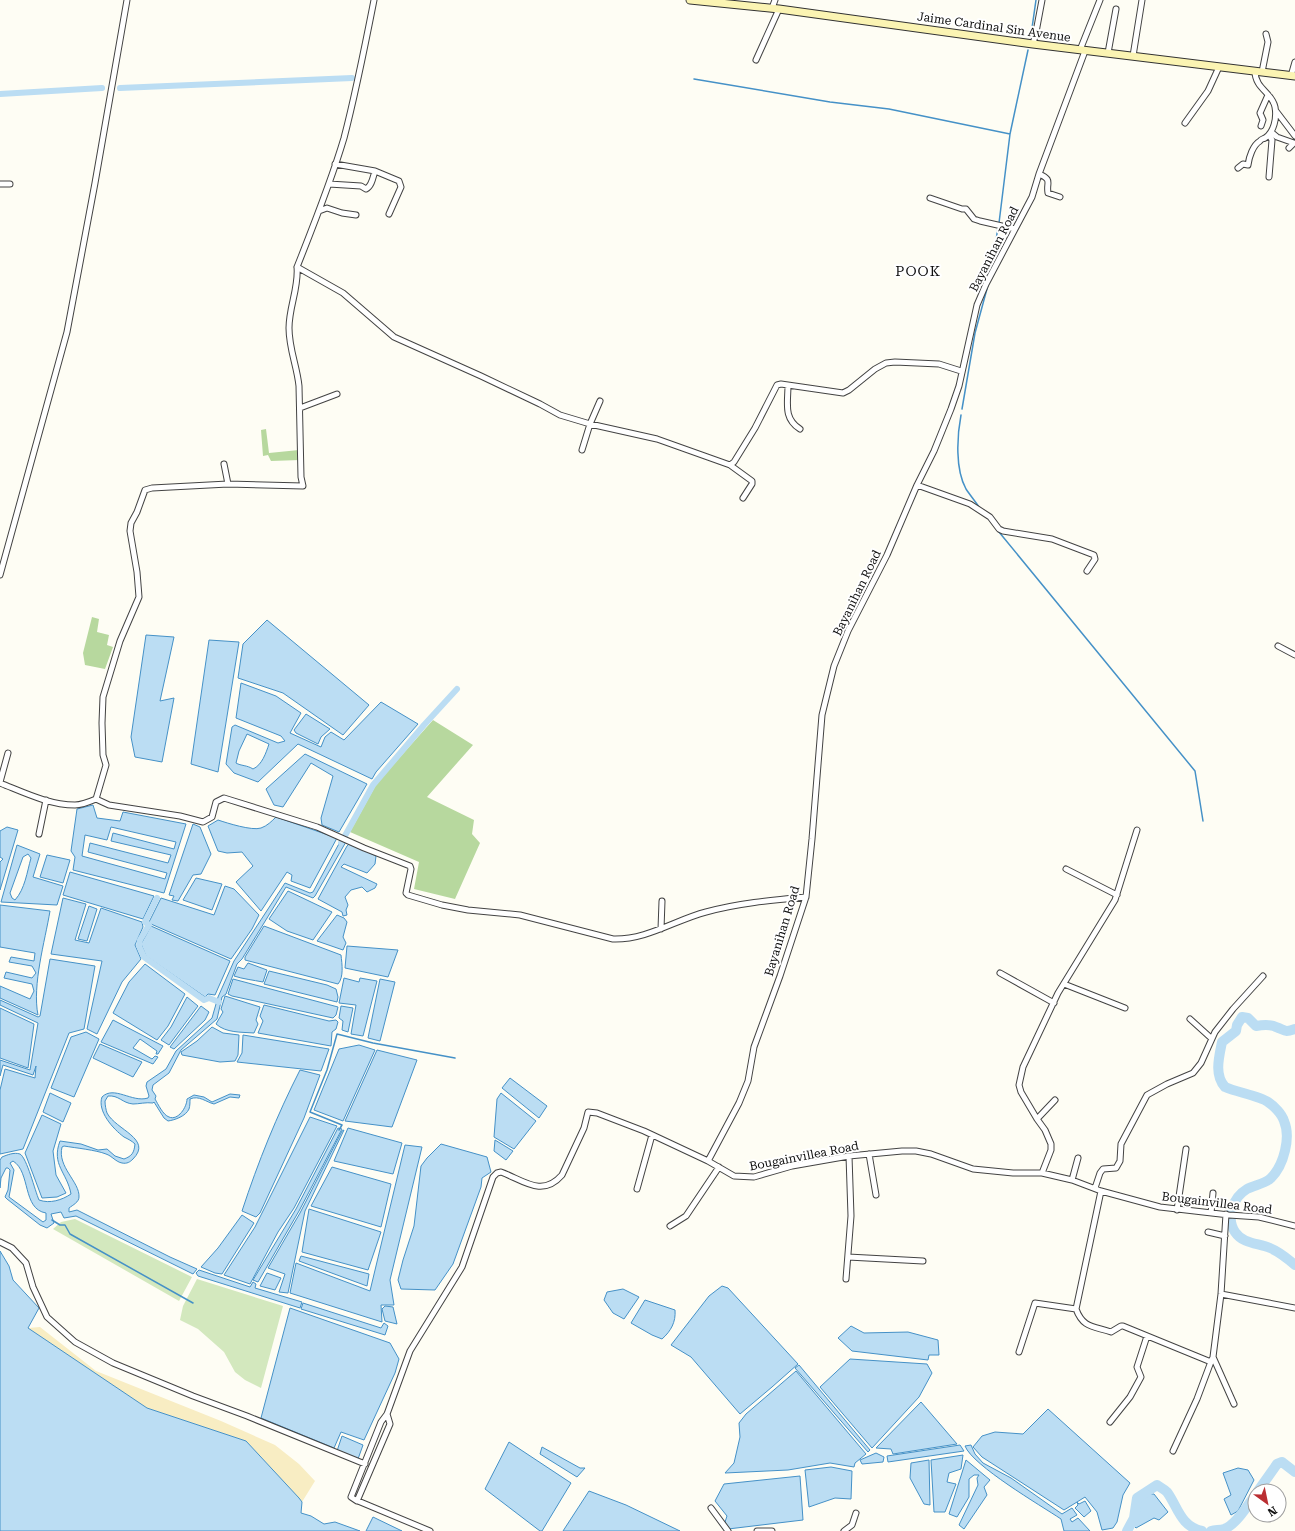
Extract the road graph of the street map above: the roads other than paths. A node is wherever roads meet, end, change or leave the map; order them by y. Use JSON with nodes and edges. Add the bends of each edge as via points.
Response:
{"nodes":[{"id":1,"x":127,"y":0,"type":"edge"},
{"id":2,"x":374,"y":0,"type":"edge"},
{"id":3,"x":690,"y":0,"type":"edge"},
{"id":4,"x":775,"y":0,"type":"edge"},
{"id":5,"x":1042,"y":0,"type":"edge"},
{"id":6,"x":1100,"y":0,"type":"edge"},
{"id":7,"x":1142,"y":0,"type":"edge"},
{"id":8,"x":776,"y":9,"type":"junction"},
{"id":9,"x":1116,"y":9,"type":"dead end"},
{"id":10,"x":1266,"y":34,"type":"dead end"},
{"id":11,"x":1033,"y":44,"type":"junction"},
{"id":12,"x":1082,"y":50,"type":"junction"},
{"id":13,"x":1108,"y":53,"type":"junction"},
{"id":14,"x":1133,"y":56,"type":"junction"},
{"id":15,"x":756,"y":60,"type":"dead end"},
{"id":16,"x":1295,"y":62,"type":"edge"},
{"id":17,"x":1219,"y":67,"type":"junction"},
{"id":18,"x":1258,"y":71,"type":"junction"},
{"id":19,"x":1293,"y":76,"type":"edge"},
{"id":20,"x":1268,"y":95,"type":"junction"},
{"id":21,"x":1276,"y":110,"type":"junction"},
{"id":22,"x":1185,"y":123,"type":"dead end"},
{"id":23,"x":1261,"y":126,"type":"dead end"},
{"id":24,"x":1270,"y":133,"type":"junction"},
{"id":25,"x":1295,"y":136,"type":"edge"},
{"id":26,"x":1289,"y":148,"type":"dead end"},
{"id":27,"x":335,"y":164,"type":"junction"},
{"id":28,"x":1238,"y":168,"type":"dead end"},
{"id":29,"x":375,"y":172,"type":"junction"},
{"id":30,"x":1039,"y":174,"type":"junction"},
{"id":31,"x":1269,"y":177,"type":"dead end"},
{"id":32,"x":0,"y":184,"type":"edge"},
{"id":33,"x":10,"y":184,"type":"dead end"},
{"id":34,"x":329,"y":184,"type":"junction"},
{"id":35,"x":1060,"y":197,"type":"dead end"},
{"id":36,"x":930,"y":198,"type":"dead end"},
{"id":37,"x":319,"y":211,"type":"junction"},
{"id":38,"x":389,"y":214,"type":"dead end"},
{"id":39,"x":356,"y":215,"type":"dead end"},
{"id":40,"x":1015,"y":229,"type":"junction"},
{"id":41,"x":297,"y":267,"type":"junction"},
{"id":42,"x":961,"y":370,"type":"junction"},
{"id":43,"x":788,"y":385,"type":"junction"},
{"id":44,"x":337,"y":394,"type":"dead end"},
{"id":45,"x":600,"y":401,"type":"dead end"},
{"id":46,"x":300,"y":408,"type":"junction"},
{"id":47,"x":590,"y":424,"type":"junction"},
{"id":48,"x":800,"y":428,"type":"dead end"},
{"id":49,"x":582,"y":450,"type":"dead end"},
{"id":50,"x":224,"y":464,"type":"dead end"},
{"id":51,"x":730,"y":464,"type":"junction"},
{"id":52,"x":228,"y":484,"type":"junction"},
{"id":53,"x":917,"y":485,"type":"junction"},
{"id":54,"x":743,"y":498,"type":"dead end"},
{"id":55,"x":1087,"y":571,"type":"dead end"},
{"id":56,"x":0,"y":575,"type":"edge"},
{"id":57,"x":1278,"y":646,"type":"dead end"},
{"id":58,"x":1295,"y":655,"type":"edge"},
{"id":59,"x":8,"y":753,"type":"dead end"},
{"id":60,"x":0,"y":783,"type":"edge"},
{"id":61,"x":96,"y":799,"type":"junction"},
{"id":62,"x":46,"y":800,"type":"junction"},
{"id":63,"x":1137,"y":830,"type":"dead end"},
{"id":64,"x":39,"y":834,"type":"dead end"},
{"id":65,"x":1066,"y":869,"type":"dead end"},
{"id":66,"x":1117,"y":895,"type":"junction"},
{"id":67,"x":806,"y":897,"type":"junction"},
{"id":68,"x":662,"y":901,"type":"dead end"},
{"id":69,"x":661,"y":929,"type":"junction"},
{"id":70,"x":1000,"y":973,"type":"dead end"},
{"id":71,"x":1262,"y":976,"type":"dead end"},
{"id":72,"x":1064,"y":984,"type":"junction"},
{"id":73,"x":1054,"y":1003,"type":"junction"},
{"id":74,"x":1124,"y":1008,"type":"dead end"},
{"id":75,"x":1190,"y":1019,"type":"dead end"},
{"id":76,"x":1211,"y":1038,"type":"junction"},
{"id":77,"x":1055,"y":1100,"type":"dead end"},
{"id":78,"x":1036,"y":1119,"type":"junction"},
{"id":79,"x":652,"y":1135,"type":"junction"},
{"id":80,"x":1186,"y":1149,"type":"dead end"},
{"id":81,"x":869,"y":1154,"type":"junction"},
{"id":82,"x":849,"y":1156,"type":"junction"},
{"id":83,"x":1078,"y":1158,"type":"dead end"},
{"id":84,"x":708,"y":1161,"type":"junction"},
{"id":85,"x":719,"y":1167,"type":"junction"},
{"id":86,"x":1042,"y":1173,"type":"junction"},
{"id":87,"x":1072,"y":1180,"type":"junction"},
{"id":88,"x":1095,"y":1188,"type":"junction"},
{"id":89,"x":637,"y":1189,"type":"dead end"},
{"id":90,"x":1101,"y":1191,"type":"junction"},
{"id":91,"x":1213,"y":1193,"type":"dead end"},
{"id":92,"x":876,"y":1195,"type":"dead end"},
{"id":93,"x":1177,"y":1210,"type":"junction"},
{"id":94,"x":1212,"y":1213,"type":"junction"},
{"id":95,"x":1227,"y":1215,"type":"junction"},
{"id":96,"x":670,"y":1226,"type":"dead end"},
{"id":97,"x":1295,"y":1226,"type":"edge"},
{"id":98,"x":1208,"y":1232,"type":"dead end"},
{"id":99,"x":1224,"y":1236,"type":"junction"},
{"id":100,"x":0,"y":1242,"type":"edge"},
{"id":101,"x":848,"y":1257,"type":"junction"},
{"id":102,"x":923,"y":1261,"type":"dead end"},
{"id":103,"x":846,"y":1279,"type":"dead end"},
{"id":104,"x":1221,"y":1294,"type":"junction"},
{"id":105,"x":1295,"y":1308,"type":"edge"},
{"id":106,"x":1076,"y":1309,"type":"junction"},
{"id":107,"x":1147,"y":1336,"type":"junction"},
{"id":108,"x":1019,"y":1352,"type":"dead end"},
{"id":109,"x":1212,"y":1359,"type":"junction"},
{"id":110,"x":1234,"y":1404,"type":"dead end"},
{"id":111,"x":388,"y":1414,"type":"junction"},
{"id":112,"x":1110,"y":1422,"type":"dead end"},
{"id":113,"x":1173,"y":1451,"type":"dead end"},
{"id":114,"x":365,"y":1464,"type":"junction"},
{"id":115,"x":358,"y":1501,"type":"junction"},
{"id":116,"x":711,"y":1508,"type":"dead end"},
{"id":117,"x":856,"y":1513,"type":"dead end"},
{"id":118,"x":430,"y":1531,"type":"edge"},
{"id":119,"x":728,"y":1531,"type":"edge"},
{"id":120,"x":756,"y":1531,"type":"edge"},
{"id":121,"x":772,"y":1531,"type":"edge"},
{"id":122,"x":844,"y":1531,"type":"edge"}],
"edges":[{"from":1,"to":56,"type":"street","via":[[67,332]]},
{"from":2,"to":27,"type":"street","via":[[364,55]]},
{"from":3,"to":8,"type":"main road","name":"Jaime Cardinal Sin Avenue"},
{"from":4,"to":8,"type":"street"},
{"from":5,"to":11,"type":"street"},
{"from":6,"to":12,"type":"street","name":"Bayanihan Road"},
{"from":7,"to":14,"type":"street"},
{"from":8,"to":11,"type":"main road","name":"Jaime Cardinal Sin Avenue"},
{"from":8,"to":15,"type":"street"},
{"from":9,"to":13,"type":"street"},
{"from":10,"to":18,"type":"street","via":[[1268,42]]},
{"from":11,"to":12,"type":"main road","name":"Jaime Cardinal Sin Avenue"},
{"from":12,"to":13,"type":"main road","name":"Jaime Cardinal Sin Avenue"},
{"from":12,"to":30,"type":"street","name":"Bayanihan Road"},
{"from":13,"to":14,"type":"main road","name":"Jaime Cardinal Sin Avenue"},
{"from":14,"to":17,"type":"main road","name":"Jaime Cardinal Sin Avenue"},
{"from":16,"to":19,"type":"street"},
{"from":17,"to":18,"type":"main road","name":"Jaime Cardinal Sin Avenue"},
{"from":17,"to":22,"type":"street","via":[[1208,91]]},
{"from":18,"to":19,"type":"main road","name":"Jaime Cardinal Sin Avenue"},
{"from":18,"to":20,"type":"street","via":[[1256,82]]},
{"from":20,"to":21,"type":"street"},
{"from":20,"to":23,"type":"street","via":[[1260,113],[1263,120]]},
{"from":21,"to":24,"type":"street"},
{"from":21,"to":25,"type":"street"},
{"from":24,"to":26,"type":"street","via":[[1294,143]]},
{"from":24,"to":28,"type":"street","via":[[1259,141],[1251,153],[1248,165],[1243,164]]},
{"from":24,"to":31,"type":"street","via":[[1272,140]]},
{"from":27,"to":29,"type":"street"},
{"from":27,"to":34,"type":"street"},
{"from":29,"to":34,"type":"street","via":[[369,188],[366,189],[361,186]]},
{"from":29,"to":38,"type":"street","via":[[393,178],[401,184]]},
{"from":30,"to":35,"type":"street","via":[[1047,177],[1048,193]]},
{"from":30,"to":40,"type":"street","name":"Bayanihan Road","via":[[1032,197]]},
{"from":32,"to":33,"type":"street"},
{"from":34,"to":37,"type":"street"},
{"from":36,"to":40,"type":"street","via":[[966,209],[974,219]]},
{"from":37,"to":39,"type":"street","via":[[327,208]]},
{"from":37,"to":41,"type":"street"},
{"from":40,"to":42,"type":"street","name":"Bayanihan Road","via":[[977,305]]},
{"from":41,"to":46,"type":"street","via":[[298,277],[289,329],[292,355],[298,373]]},
{"from":41,"to":47,"type":"street","via":[[343,293],[394,337],[560,415]]},
{"from":42,"to":43,"type":"street","via":[[939,364],[895,362],[875,369],[843,393]]},
{"from":42,"to":53,"type":"street","name":"Bayanihan Road","via":[[951,409]]},
{"from":43,"to":48,"type":"street","via":[[788,415]]},
{"from":43,"to":51,"type":"street","via":[[777,385],[734,462]]},
{"from":44,"to":46,"type":"street"},
{"from":45,"to":47,"type":"street"},
{"from":46,"to":52,"type":"street","via":[[303,486]]},
{"from":47,"to":49,"type":"street"},
{"from":47,"to":51,"type":"street","via":[[657,439]]},
{"from":50,"to":52,"type":"street"},
{"from":51,"to":54,"type":"street","via":[[752,481]]},
{"from":52,"to":61,"type":"street","via":[[149,489],[144,493],[131,523],[139,596],[120,641],[105,687],[102,713],[103,755],[106,765]]},
{"from":53,"to":55,"type":"street","via":[[970,504],[1003,531],[1052,539],[1094,555],[1095,559]]},
{"from":53,"to":67,"type":"street","name":"Bayanihan Road","via":[[834,666],[822,715]]},
{"from":57,"to":58,"type":"street"},
{"from":59,"to":60,"type":"street"},
{"from":60,"to":62,"type":"street"},
{"from":61,"to":62,"type":"street","via":[[76,806]]},
{"from":61,"to":69,"type":"street","via":[[109,805],[203,822],[212,817],[216,802],[224,798],[310,824],[410,866],[407,895],[468,910],[520,915],[613,940],[624,940]]},
{"from":62,"to":64,"type":"street"},
{"from":63,"to":66,"type":"street"},
{"from":65,"to":66,"type":"street"},
{"from":66,"to":72,"type":"street"},
{"from":67,"to":69,"type":"street","via":[[752,903],[706,912]]},
{"from":67,"to":84,"type":"street","name":"Bayanihan Road","via":[[754,1047],[748,1081]]},
{"from":68,"to":69,"type":"street"},
{"from":70,"to":73,"type":"street"},
{"from":71,"to":76,"type":"street"},
{"from":72,"to":73,"type":"street"},
{"from":72,"to":74,"type":"street"},
{"from":73,"to":78,"type":"street","via":[[1022,1067],[1019,1085]]},
{"from":75,"to":76,"type":"street"},
{"from":76,"to":88,"type":"street","via":[[1201,1063],[1193,1073],[1147,1095],[1120,1144],[1118,1165],[1116,1168],[1103,1169]]},
{"from":77,"to":78,"type":"street"},
{"from":78,"to":86,"type":"street","via":[[1052,1144]]},
{"from":79,"to":84,"type":"street","name":"Bougainvillea Road"},
{"from":79,"to":89,"type":"street"},
{"from":79,"to":111,"type":"street","name":"Bougainvillea Road","via":[[598,1113],[588,1112],[584,1128],[557,1181],[550,1185],[533,1186],[501,1172],[493,1177],[462,1267],[410,1351]]},
{"from":80,"to":93,"type":"street"},
{"from":81,"to":82,"type":"street","name":"Bougainvillea Road"},
{"from":81,"to":86,"type":"street","name":"Bougainvillea Road","via":[[916,1151],[973,1169]]},
{"from":81,"to":92,"type":"street"},
{"from":82,"to":85,"type":"street","name":"Bougainvillea Road","via":[[792,1166],[754,1177],[734,1176]]},
{"from":82,"to":101,"type":"street","via":[[851,1216]]},
{"from":83,"to":87,"type":"street"},
{"from":84,"to":85,"type":"street","name":"Bougainvillea Road"},
{"from":85,"to":96,"type":"street","via":[[686,1216]]},
{"from":86,"to":87,"type":"street","name":"Bougainvillea Road"},
{"from":87,"to":88,"type":"street","name":"Bougainvillea Road"},
{"from":88,"to":90,"type":"street","name":"Bougainvillea Road"},
{"from":90,"to":93,"type":"street","name":"Bougainvillea Road"},
{"from":90,"to":106,"type":"street"},
{"from":91,"to":94,"type":"street"},
{"from":93,"to":94,"type":"street","name":"Bougainvillea Road"},
{"from":94,"to":95,"type":"street","name":"Bougainvillea Road"},
{"from":95,"to":97,"type":"street","name":"Bougainvillea Road","via":[[1259,1217]]},
{"from":95,"to":99,"type":"street"},
{"from":98,"to":99,"type":"street"},
{"from":99,"to":104,"type":"street"},
{"from":100,"to":114,"type":"street","via":[[12,1248],[26,1263],[33,1287],[47,1317],[75,1342],[120,1366]]},
{"from":101,"to":102,"type":"street"},
{"from":101,"to":103,"type":"street"},
{"from":104,"to":105,"type":"street"},
{"from":104,"to":109,"type":"street"},
{"from":106,"to":107,"type":"street","via":[[1084,1323],[1111,1332],[1121,1326]]},
{"from":106,"to":108,"type":"street","via":[[1036,1302]]},
{"from":107,"to":109,"type":"street"},
{"from":107,"to":112,"type":"street","via":[[1137,1367],[1141,1377],[1130,1397]]},
{"from":109,"to":110,"type":"street"},
{"from":109,"to":113,"type":"street","via":[[1197,1400]]},
{"from":111,"to":114,"type":"street","via":[[381,1422]]},
{"from":111,"to":115,"type":"street","via":[[390,1424]]},
{"from":114,"to":115,"type":"street","via":[[351,1497]]},
{"from":115,"to":118,"type":"street"},
{"from":116,"to":119,"type":"street"},
{"from":117,"to":122,"type":"street","via":[[852,1525]]},
{"from":120,"to":121,"type":"street"}]}
